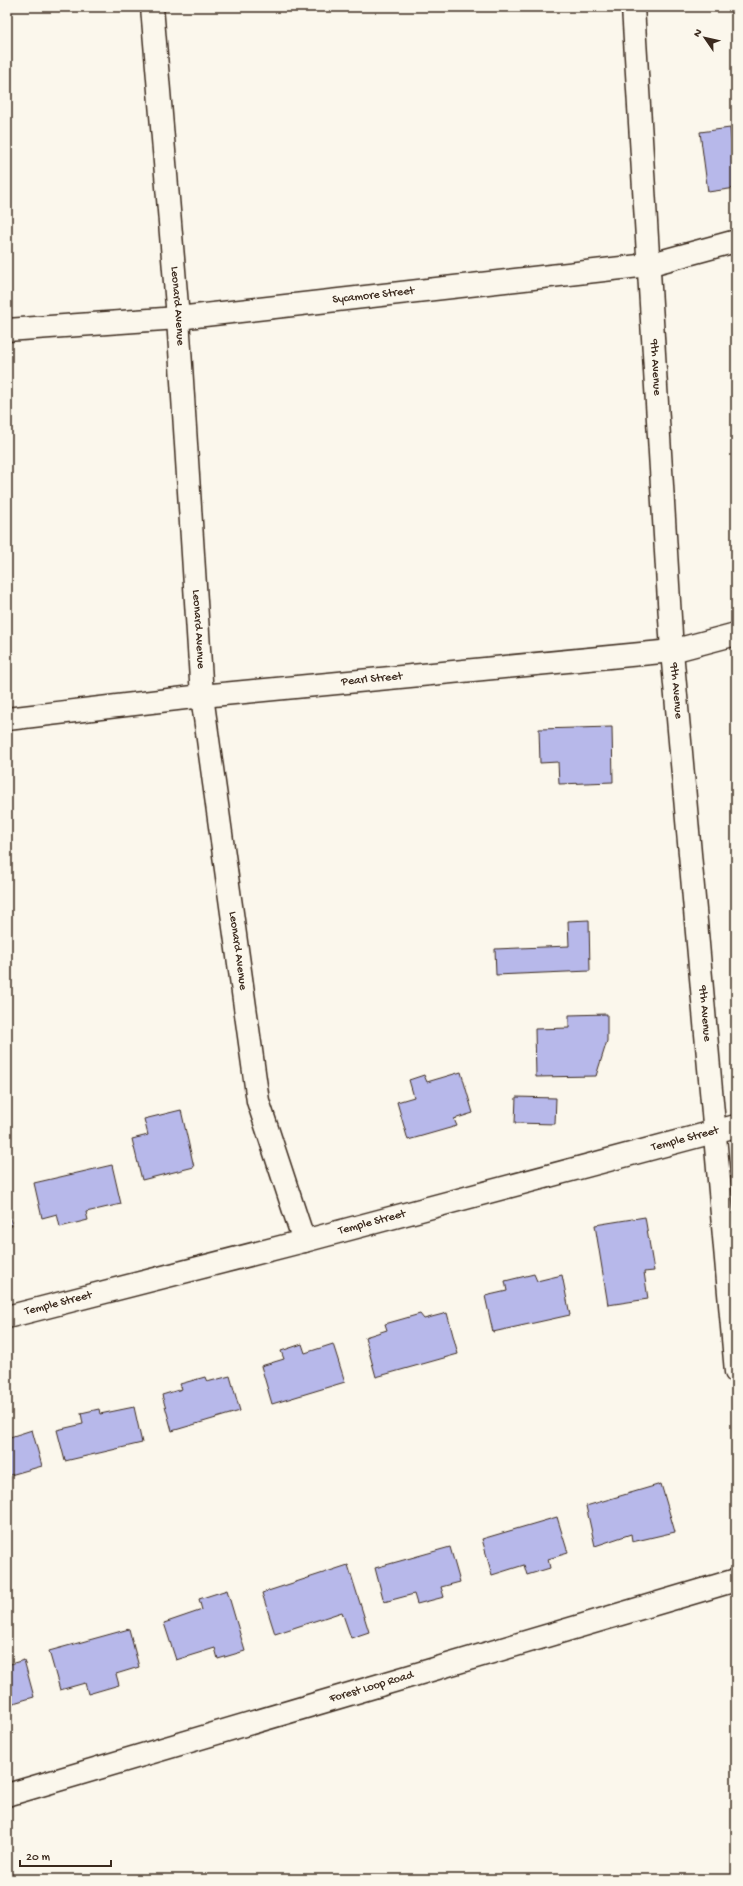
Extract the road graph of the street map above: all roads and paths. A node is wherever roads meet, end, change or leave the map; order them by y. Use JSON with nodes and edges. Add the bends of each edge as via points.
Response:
{"nodes":[{"id":1,"x":152,"y":7,"type":"edge"},
{"id":2,"x":633,"y":7,"type":"edge"},
{"id":3,"x":736,"y":241,"type":"edge"},
{"id":4,"x":648,"y":265,"type":"junction"},
{"id":5,"x":178,"y":318,"type":"junction"},
{"id":6,"x":7,"y":330,"type":"edge"},
{"id":7,"x":736,"y":634,"type":"edge"},
{"id":8,"x":672,"y":651,"type":"junction"},
{"id":9,"x":202,"y":696,"type":"junction"},
{"id":10,"x":7,"y":719,"type":"edge"},
{"id":11,"x":736,"y":1126,"type":"edge"},
{"id":12,"x":714,"y":1131,"type":"junction"},
{"id":13,"x":304,"y":1241,"type":"junction"},
{"id":14,"x":7,"y":1317,"type":"edge"},
{"id":15,"x":736,"y":1372,"type":"edge"},
{"id":16,"x":736,"y":1580,"type":"edge"},
{"id":17,"x":7,"y":1795,"type":"edge"}],
"edges":[{"from":1,"to":5,"type":"street","name":"Leonard Avenue"},
{"from":2,"to":4,"type":"street","name":"9th Avenue"},
{"from":3,"to":4,"type":"street","name":"Sycamore Street"},
{"from":4,"to":5,"type":"street","name":"Sycamore Street"},
{"from":4,"to":8,"type":"street","name":"9th Avenue"},
{"from":5,"to":6,"type":"street","name":"Sycamore Street"},
{"from":5,"to":9,"type":"street","name":"Leonard Avenue"},
{"from":7,"to":8,"type":"street","name":"Pearl Street"},
{"from":8,"to":9,"type":"street","name":"Pearl Street"},
{"from":8,"to":12,"type":"street","name":"9th Avenue"},
{"from":9,"to":10,"type":"street","name":"Pearl Street"},
{"from":9,"to":13,"type":"street","name":"Leonard Avenue","via":[[258,1100]]},
{"from":11,"to":12,"type":"street","name":"Temple Street"},
{"from":12,"to":13,"type":"street","name":"Temple Street"},
{"from":12,"to":15,"type":"street","name":"9th Avenue"},
{"from":13,"to":14,"type":"street","name":"Temple Street"},
{"from":16,"to":17,"type":"street","name":"Forest Loop Road"}]}
